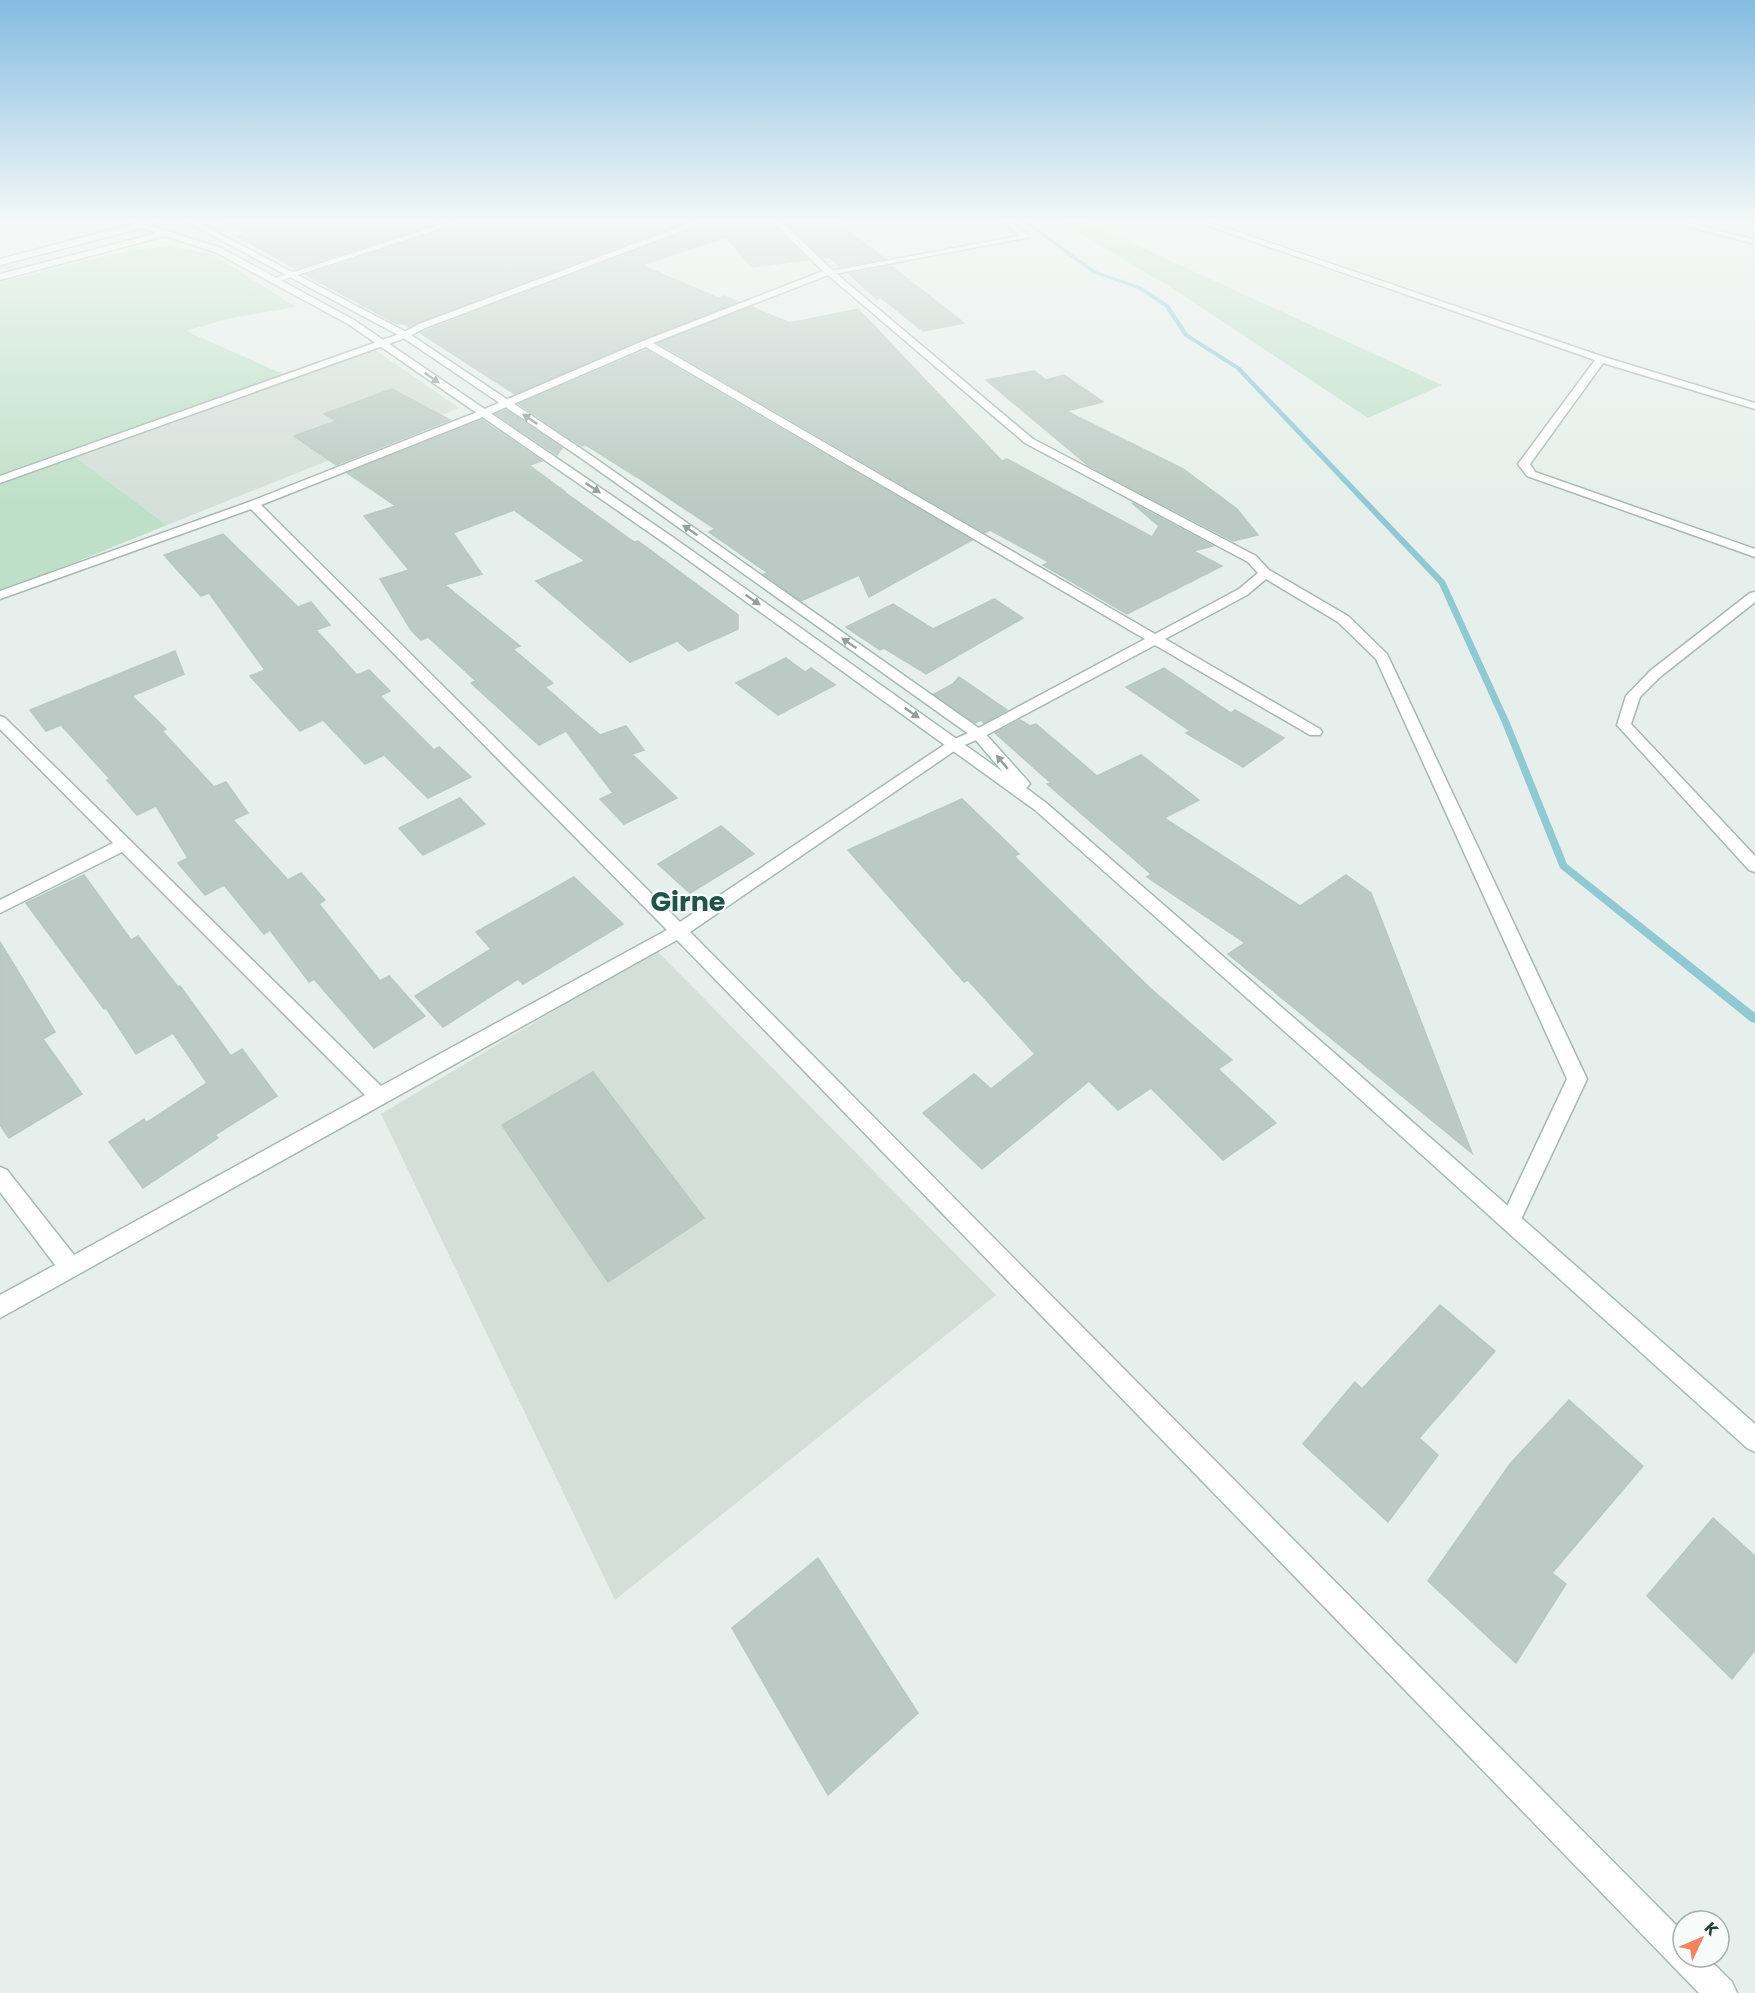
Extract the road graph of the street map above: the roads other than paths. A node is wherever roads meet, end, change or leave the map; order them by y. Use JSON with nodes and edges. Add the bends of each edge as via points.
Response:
{"nodes":[{"id":1,"x":340,"y":316,"type":"edge"},
{"id":2,"x":369,"y":316,"type":"edge"},
{"id":3,"x":449,"y":316,"type":"edge"},
{"id":4,"x":716,"y":316,"type":"edge"},
{"id":5,"x":881,"y":316,"type":"edge"},
{"id":6,"x":1475,"y":316,"type":"edge"},
{"id":7,"x":405,"y":335,"type":"junction"},
{"id":8,"x":382,"y":343,"type":"junction"},
{"id":9,"x":646,"y":343,"type":"junction"},
{"id":10,"x":1601,"y":359,"type":"junction"},
{"id":11,"x":506,"y":403,"type":"junction"},
{"id":12,"x":1755,"y":406,"type":"edge"},
{"id":13,"x":483,"y":413,"type":"junction"},
{"id":14,"x":0,"y":480,"type":"edge"},
{"id":15,"x":252,"y":504,"type":"junction"},
{"id":16,"x":1755,"y":553,"type":"edge"},
{"id":17,"x":1265,"y":573,"type":"junction"},
{"id":18,"x":0,"y":595,"type":"edge"},
{"id":19,"x":1755,"y":596,"type":"edge"},
{"id":20,"x":1155,"y":639,"type":"junction"},
{"id":21,"x":1,"y":724,"type":"edge"},
{"id":22,"x":1315,"y":732,"type":"dead end"},
{"id":23,"x":978,"y":734,"type":"junction"},
{"id":24,"x":955,"y":744,"type":"junction"},
{"id":25,"x":1040,"y":806,"type":"junction"},
{"id":26,"x":124,"y":844,"type":"junction"},
{"id":27,"x":1755,"y":866,"type":"edge"},
{"id":28,"x":0,"y":907,"type":"edge"},
{"id":29,"x":679,"y":931,"type":"junction"},
{"id":30,"x":379,"y":1097,"type":"junction"},
{"id":31,"x":0,"y":1176,"type":"edge"},
{"id":32,"x":1510,"y":1221,"type":"junction"},
{"id":33,"x":71,"y":1268,"type":"junction"},
{"id":34,"x":0,"y":1307,"type":"edge"},
{"id":35,"x":1755,"y":1440,"type":"edge"},
{"id":36,"x":1671,"y":1943,"type":"edge"},
{"id":37,"x":1697,"y":1969,"type":"edge"},
{"id":38,"x":1721,"y":1993,"type":"edge"}],
"edges":[{"from":1,"to":8,"type":"street"},
{"from":2,"to":7,"type":"street"},
{"from":3,"to":7,"type":"street"},
{"from":4,"to":9,"type":"street"},
{"from":5,"to":17,"type":"street","via":[[1029,441],[1252,559]]},
{"from":6,"to":10,"type":"street"},
{"from":7,"to":8,"type":"street"},
{"from":7,"to":11,"type":"street"},
{"from":8,"to":13,"type":"street","one_way":true},
{"from":8,"to":14,"type":"street"},
{"from":9,"to":11,"type":"street"},
{"from":9,"to":20,"type":"street"},
{"from":10,"to":12,"type":"street"},
{"from":10,"to":16,"type":"street","via":[[1524,464],[1531,474]]},
{"from":11,"to":13,"type":"street"},
{"from":23,"to":11,"type":"street","one_way":true},
{"from":13,"to":15,"type":"street"},
{"from":13,"to":24,"type":"street","one_way":true},
{"from":15,"to":18,"type":"street"},
{"from":15,"to":29,"type":"street"},
{"from":17,"to":20,"type":"street","via":[[1243,592]]},
{"from":17,"to":32,"type":"street","via":[[1343,619],[1382,657],[1577,1079]]},
{"from":19,"to":27,"type":"street","via":[[1655,674],[1633,696],[1624,725]]},
{"from":20,"to":22,"type":"street"},
{"from":20,"to":23,"type":"street"},
{"from":21,"to":26,"type":"street"},
{"from":23,"to":24,"type":"street"},
{"from":25,"to":23,"type":"street","one_way":true},
{"from":24,"to":25,"type":"street"},
{"from":24,"to":29,"type":"street"},
{"from":25,"to":32,"type":"street"},
{"from":26,"to":28,"type":"street"},
{"from":26,"to":30,"type":"street"},
{"from":29,"to":30,"type":"street"},
{"from":29,"to":36,"type":"street"},
{"from":30,"to":33,"type":"street"},
{"from":31,"to":33,"type":"street"},
{"from":32,"to":35,"type":"street"},
{"from":33,"to":34,"type":"street"},
{"from":37,"to":38,"type":"street"}]}
